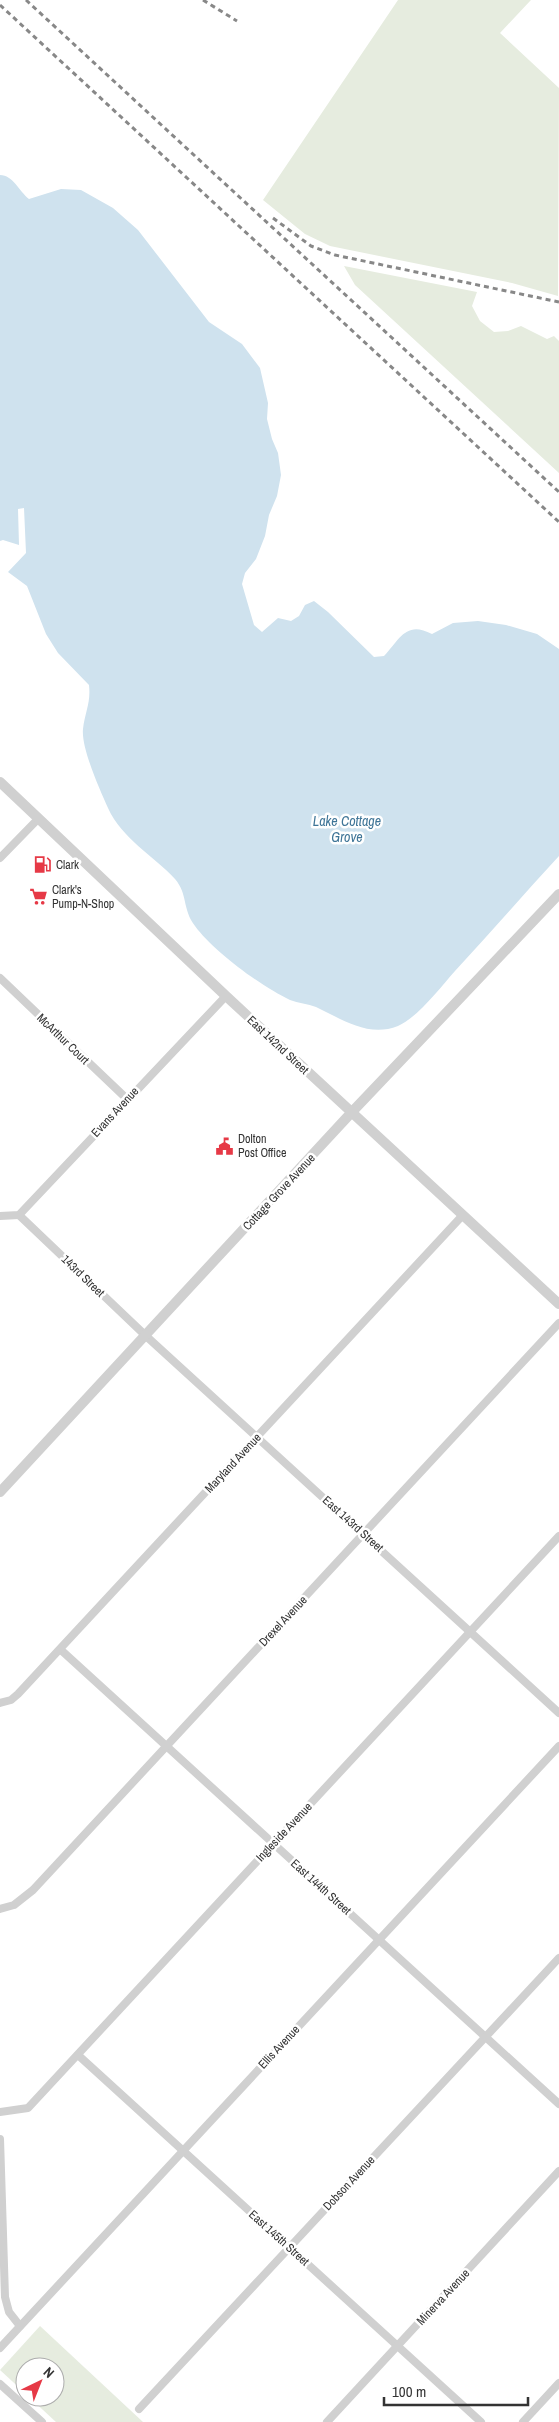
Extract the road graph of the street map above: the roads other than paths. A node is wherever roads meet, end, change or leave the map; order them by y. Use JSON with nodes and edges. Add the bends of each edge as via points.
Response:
{"nodes":[{"id":1,"x":0,"y":782,"type":"edge"},
{"id":2,"x":38,"y":819,"type":"junction"},
{"id":3,"x":0,"y":858,"type":"edge"},
{"id":4,"x":559,"y":894,"type":"edge"},
{"id":5,"x":0,"y":978,"type":"edge"},
{"id":6,"x":226,"y":996,"type":"junction"},
{"id":7,"x":127,"y":1099,"type":"junction"},
{"id":8,"x":351,"y":1113,"type":"junction"},
{"id":9,"x":20,"y":1215,"type":"junction"},
{"id":10,"x":0,"y":1216,"type":"edge"},
{"id":11,"x":462,"y":1216,"type":"junction"},
{"id":12,"x":559,"y":1304,"type":"edge"},
{"id":13,"x":559,"y":1323,"type":"edge"},
{"id":14,"x":146,"y":1336,"type":"junction"},
{"id":15,"x":257,"y":1437,"type":"junction"},
{"id":16,"x":0,"y":1492,"type":"edge"},
{"id":17,"x":363,"y":1534,"type":"junction"},
{"id":18,"x":559,"y":1536,"type":"edge"},
{"id":19,"x":470,"y":1632,"type":"junction"},
{"id":20,"x":60,"y":1650,"type":"junction"},
{"id":21,"x":0,"y":1703,"type":"edge"},
{"id":22,"x":559,"y":1713,"type":"edge"},
{"id":23,"x":166,"y":1746,"type":"junction"},
{"id":24,"x":559,"y":1746,"type":"edge"},
{"id":25,"x":274,"y":1844,"type":"junction"},
{"id":26,"x":0,"y":1908,"type":"edge"},
{"id":27,"x":379,"y":1940,"type":"junction"},
{"id":28,"x":559,"y":1958,"type":"edge"},
{"id":29,"x":485,"y":2037,"type":"junction"},
{"id":30,"x":78,"y":2055,"type":"junction"},
{"id":31,"x":559,"y":2104,"type":"edge"},
{"id":32,"x":0,"y":2112,"type":"edge"},
{"id":33,"x":0,"y":2139,"type":"edge"},
{"id":34,"x":183,"y":2151,"type":"junction"},
{"id":35,"x":559,"y":2171,"type":"edge"},
{"id":36,"x":289,"y":2248,"type":"junction"},
{"id":37,"x":20,"y":2326,"type":"junction"},
{"id":38,"x":398,"y":2346,"type":"junction"},
{"id":39,"x":0,"y":2348,"type":"edge"},
{"id":40,"x":559,"y":2383,"type":"edge"},
{"id":41,"x":0,"y":2384,"type":"edge"},
{"id":42,"x":139,"y":2409,"type":"dead end"},
{"id":43,"x":42,"y":2422,"type":"edge"},
{"id":44,"x":327,"y":2422,"type":"edge"},
{"id":45,"x":481,"y":2422,"type":"edge"},
{"id":46,"x":523,"y":2422,"type":"edge"}],
"edges":[{"from":1,"to":2,"type":"street","name":"East 142nd Street"},
{"from":2,"to":3,"type":"street"},
{"from":2,"to":6,"type":"street","name":"East 142nd Street"},
{"from":4,"to":8,"type":"street","name":"Cottage Grove Avenue"},
{"from":5,"to":7,"type":"street","name":"McArthur Court"},
{"from":6,"to":7,"type":"street","name":"Evans Avenue"},
{"from":6,"to":8,"type":"street","name":"East 142nd Street"},
{"from":7,"to":9,"type":"street","name":"Evans Avenue"},
{"from":8,"to":11,"type":"street","name":"East 142nd Street"},
{"from":8,"to":14,"type":"street","name":"Cottage Grove Avenue"},
{"from":9,"to":10,"type":"street"},
{"from":9,"to":14,"type":"street","name":"143rd Street"},
{"from":11,"to":12,"type":"street","name":"East 142nd Street"},
{"from":11,"to":15,"type":"street","name":"Maryland Avenue"},
{"from":13,"to":17,"type":"street","name":"Drexel Avenue"},
{"from":14,"to":15,"type":"street","name":"East 143rd Street"},
{"from":14,"to":16,"type":"street","name":"Cottage Grove Avenue"},
{"from":15,"to":17,"type":"street","name":"East 143rd Street"},
{"from":15,"to":20,"type":"street","name":"Maryland Avenue"},
{"from":17,"to":19,"type":"street","name":"East 143rd Street"},
{"from":17,"to":23,"type":"street","name":"Drexel Avenue"},
{"from":18,"to":19,"type":"street","name":"Ingleside Avenue"},
{"from":19,"to":22,"type":"street","name":"East 143rd Street"},
{"from":19,"to":25,"type":"street","name":"Ingleside Avenue"},
{"from":20,"to":21,"type":"street","name":"Maryland Avenue","via":[[18,1694]]},
{"from":20,"to":23,"type":"street","name":"East 144th Street"},
{"from":23,"to":25,"type":"street","name":"East 144th Street"},
{"from":23,"to":26,"type":"street","name":"Drexel Avenue","via":[[33,1890],[14,1905]]},
{"from":24,"to":27,"type":"street","name":"Ellis Avenue"},
{"from":25,"to":27,"type":"street","name":"East 144th Street"},
{"from":25,"to":30,"type":"street","name":"Ingleside Avenue"},
{"from":27,"to":29,"type":"street","name":"East 144th Street"},
{"from":27,"to":34,"type":"street","name":"Ellis Avenue"},
{"from":28,"to":29,"type":"street","name":"Dobson Avenue"},
{"from":29,"to":31,"type":"street","name":"East 144th Street"},
{"from":29,"to":36,"type":"street","name":"Dobson Avenue"},
{"from":30,"to":32,"type":"street","name":"Ingleside Avenue","via":[[28,2108]]},
{"from":30,"to":34,"type":"street","name":"East 145th Street"},
{"from":33,"to":37,"type":"street","via":[[5,2297]]},
{"from":34,"to":36,"type":"street","name":"East 145th Street"},
{"from":34,"to":37,"type":"street","name":"Ellis Avenue"},
{"from":35,"to":38,"type":"street","name":"Minerva Avenue"},
{"from":36,"to":38,"type":"street","name":"East 145th Street"},
{"from":36,"to":42,"type":"street","name":"Dobson Avenue"},
{"from":37,"to":39,"type":"street","name":"Ellis Avenue"},
{"from":38,"to":44,"type":"street","name":"Minerva Avenue"},
{"from":38,"to":45,"type":"street","name":"East 145th Street"},
{"from":40,"to":46,"type":"street"},
{"from":41,"to":43,"type":"street"}]}
